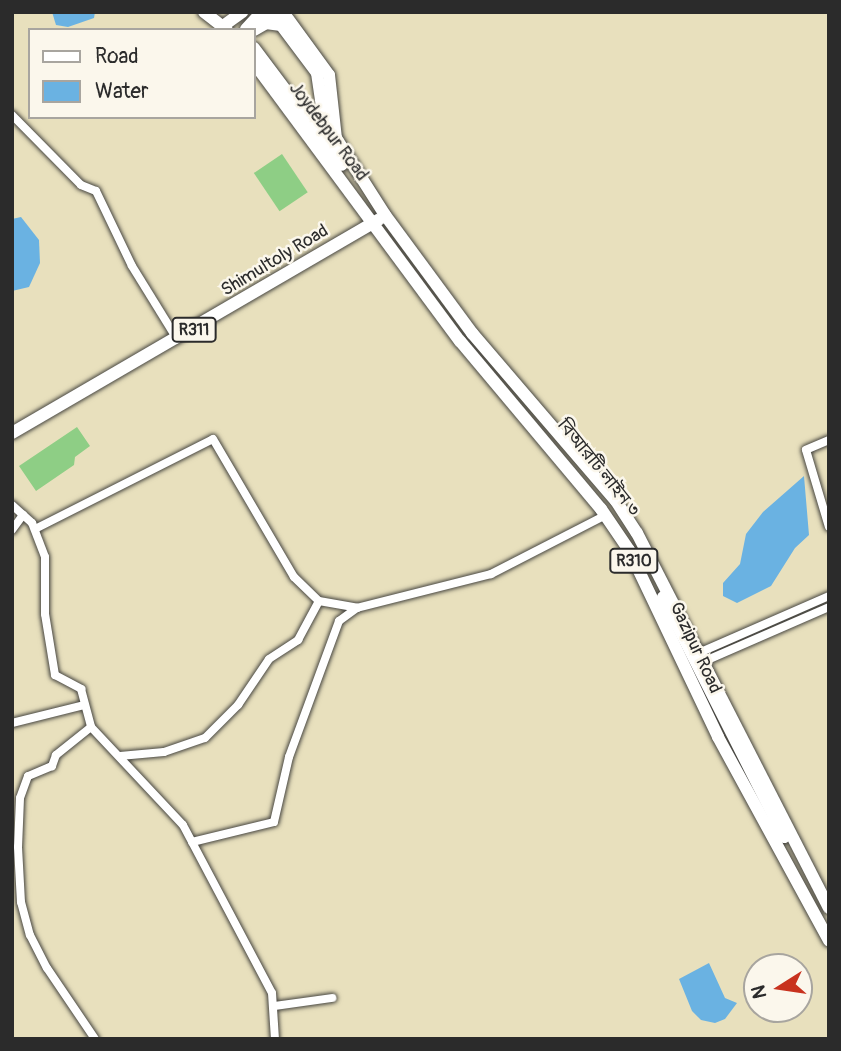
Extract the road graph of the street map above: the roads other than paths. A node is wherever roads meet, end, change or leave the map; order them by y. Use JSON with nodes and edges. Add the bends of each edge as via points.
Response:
{"nodes":[{"id":1,"x":204,"y":12,"type":"edge"},
{"id":2,"x":242,"y":12,"type":"edge"},
{"id":3,"x":285,"y":14,"type":"edge"},
{"id":4,"x":225,"y":28,"type":"edge"},
{"id":5,"x":248,"y":28,"type":"edge"},
{"id":6,"x":256,"y":29,"type":"edge"},
{"id":7,"x":256,"y":51,"type":"edge"},
{"id":8,"x":256,"y":65,"type":"edge"},
{"id":9,"x":321,"y":90,"type":"junction"},
{"id":10,"x":294,"y":102,"type":"junction"},
{"id":11,"x":12,"y":115,"type":"edge"},
{"id":12,"x":328,"y":145,"type":"junction"},
{"id":13,"x":380,"y":219,"type":"junction"},
{"id":14,"x":177,"y":340,"type":"junction"},
{"id":15,"x":12,"y":433,"type":"edge"},
{"id":16,"x":829,"y":440,"type":"edge"},
{"id":17,"x":12,"y":505,"type":"edge"},
{"id":18,"x":23,"y":515,"type":"junction"},
{"id":19,"x":606,"y":515,"type":"junction"},
{"id":20,"x":829,"y":527,"type":"edge"},
{"id":21,"x":12,"y":530,"type":"edge"},
{"id":22,"x":35,"y":530,"type":"junction"},
{"id":23,"x":829,"y":596,"type":"edge"},
{"id":24,"x":319,"y":601,"type":"junction"},
{"id":25,"x":829,"y":607,"type":"edge"},
{"id":26,"x":357,"y":608,"type":"junction"},
{"id":27,"x":703,"y":656,"type":"junction"},
{"id":28,"x":85,"y":705,"type":"junction"},
{"id":29,"x":12,"y":723,"type":"edge"},
{"id":30,"x":91,"y":727,"type":"junction"},
{"id":31,"x":120,"y":757,"type":"junction"},
{"id":32,"x":192,"y":842,"type":"junction"},
{"id":33,"x":15,"y":847,"type":"edge"},
{"id":34,"x":825,"y":891,"type":"edge"},
{"id":35,"x":829,"y":908,"type":"edge"},
{"id":36,"x":829,"y":921,"type":"edge"},
{"id":37,"x":829,"y":941,"type":"edge"},
{"id":38,"x":332,"y":998,"type":"dead end"},
{"id":39,"x":275,"y":1006,"type":"junction"},
{"id":40,"x":95,"y":1039,"type":"edge"},
{"id":41,"x":275,"y":1039,"type":"edge"}],
"edges":[{"from":1,"to":4,"type":"main road"},
{"from":2,"to":4,"type":"main road"},
{"from":3,"to":5,"type":"main road","via":[[259,15]]},
{"from":3,"to":13,"type":"main road","name":"Joydebpur Road","number":"R310","via":[[329,75],[336,138]]},
{"from":6,"to":9,"type":"main road","name":"বিআরটি লাইন ৩","via":[[266,23],[281,26],[317,73]]},
{"from":7,"to":10,"type":"main road","name":"বিআরটি লাইন ৩"},
{"from":8,"to":13,"type":"main road","name":"Joydebpur Road","number":"R310"},
{"from":9,"to":10,"type":"main road","via":[[309,102]]},
{"from":9,"to":12,"type":"main road","name":"বিআরটি লাইন ৩"},
{"from":10,"to":12,"type":"main road","name":"বিআরটি লাইন ৩"},
{"from":11,"to":14,"type":"street","via":[[81,185],[96,191],[132,266]]},
{"from":12,"to":13,"type":"main road","name":"বিআরটি লাইন ৩"},
{"from":13,"to":14,"type":"main road","name":"Shimultoly Road","number":"R311"},
{"from":13,"to":19,"type":"main road","name":"Gazipur Road","number":"R310","via":[[460,341]]},
{"from":13,"to":27,"type":"main road","name":"Gazipur Road","number":"R310","via":[[616,501]]},
{"from":13,"to":36,"type":"main road","name":"বিআরটি লাইন ৩","via":[[498,376],[624,525]]},
{"from":14,"to":15,"type":"main road","name":"Shimultoly Road","number":"R311"},
{"from":16,"to":20,"type":"street","via":[[806,450]]},
{"from":17,"to":18,"type":"street"},
{"from":18,"to":21,"type":"street"},
{"from":18,"to":22,"type":"street"},
{"from":19,"to":26,"type":"street","via":[[491,574]]},
{"from":19,"to":37,"type":"main road","name":"Gazipur Road","number":"R310","via":[[629,550],[718,737]]},
{"from":22,"to":24,"type":"street","via":[[213,439],[293,577]]},
{"from":22,"to":28,"type":"street","via":[[45,557],[45,614],[55,675],[81,689]]},
{"from":23,"to":27,"type":"street"},
{"from":24,"to":26,"type":"street"},
{"from":24,"to":31,"type":"street","via":[[298,640],[269,659],[238,705],[205,738],[164,752]]},
{"from":25,"to":27,"type":"street"},
{"from":26,"to":32,"type":"street","via":[[339,621],[289,757],[274,822]]},
{"from":27,"to":34,"type":"main road","name":"Gazipur Road","number":"R310"},
{"from":28,"to":29,"type":"street"},
{"from":28,"to":30,"type":"street"},
{"from":30,"to":31,"type":"street"},
{"from":30,"to":33,"type":"street","via":[[56,755],[52,766],[28,776],[20,797]]},
{"from":31,"to":32,"type":"street","via":[[183,825]]},
{"from":32,"to":39,"type":"street","via":[[262,970]]},
{"from":33,"to":40,"type":"street","via":[[30,935]]},
{"from":34,"to":35,"type":"main road","name":"Gazipur Road","number":"R310"},
{"from":38,"to":39,"type":"street"},
{"from":39,"to":41,"type":"street"}]}
